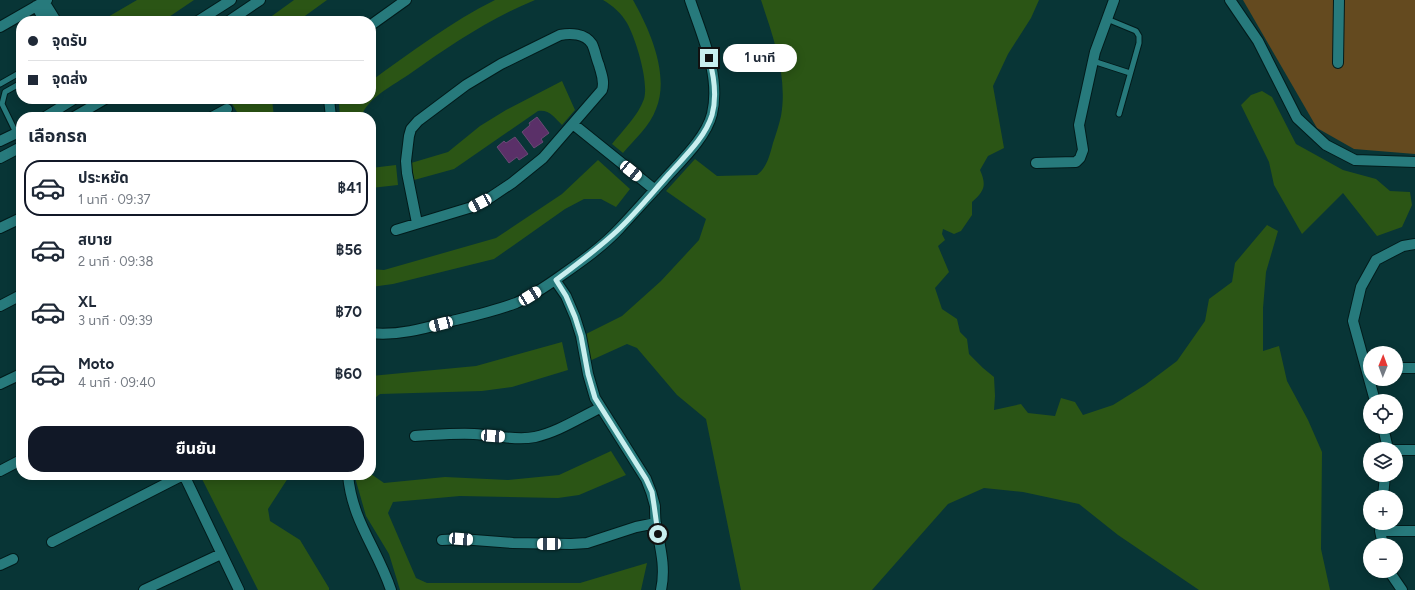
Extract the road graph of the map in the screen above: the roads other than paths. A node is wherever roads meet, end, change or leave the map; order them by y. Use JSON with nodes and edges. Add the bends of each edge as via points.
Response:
{"nodes":[{"id":1,"x":231,"y":0,"type":"edge"},
{"id":2,"x":260,"y":0,"type":"edge"},
{"id":3,"x":406,"y":0,"type":"edge"},
{"id":4,"x":690,"y":0,"type":"edge"},
{"id":5,"x":1114,"y":0,"type":"edge"},
{"id":6,"x":1230,"y":0,"type":"edge"},
{"id":7,"x":1339,"y":0,"type":"edge"},
{"id":8,"x":43,"y":2,"type":"edge"},
{"id":9,"x":19,"y":16,"type":"edge"},
{"id":10,"x":44,"y":16,"type":"edge"},
{"id":11,"x":53,"y":16,"type":"edge"},
{"id":12,"x":206,"y":16,"type":"edge"},
{"id":13,"x":236,"y":16,"type":"edge"},
{"id":14,"x":16,"y":18,"type":"edge"},
{"id":15,"x":1107,"y":19,"type":"junction"},
{"id":16,"x":376,"y":21,"type":"edge"},
{"id":17,"x":0,"y":27,"type":"edge"},
{"id":18,"x":1092,"y":61,"type":"junction"},
{"id":19,"x":1338,"y":63,"type":"dead end"},
{"id":20,"x":1130,"y":73,"type":"junction"},
{"id":21,"x":16,"y":75,"type":"edge"},
{"id":22,"x":0,"y":84,"type":"edge"},
{"id":23,"x":16,"y":86,"type":"edge"},
{"id":24,"x":1,"y":104,"type":"edge"},
{"id":25,"x":66,"y":104,"type":"edge"},
{"id":26,"x":89,"y":104,"type":"edge"},
{"id":27,"x":227,"y":109,"type":"dead end"},
{"id":28,"x":53,"y":112,"type":"edge"},
{"id":29,"x":80,"y":112,"type":"edge"},
{"id":30,"x":221,"y":112,"type":"edge"},
{"id":31,"x":1119,"y":114,"type":"dead end"},
{"id":32,"x":573,"y":124,"type":"junction"},
{"id":33,"x":16,"y":127,"type":"edge"},
{"id":34,"x":16,"y":133,"type":"edge"},
{"id":35,"x":0,"y":141,"type":"edge"},
{"id":36,"x":16,"y":150,"type":"edge"},
{"id":37,"x":0,"y":158,"type":"edge"},
{"id":38,"x":1415,"y":162,"type":"edge"},
{"id":39,"x":1036,"y":163,"type":"dead end"},
{"id":40,"x":655,"y":190,"type":"junction"},
{"id":41,"x":16,"y":220,"type":"edge"},
{"id":42,"x":417,"y":223,"type":"junction"},
{"id":43,"x":0,"y":228,"type":"edge"},
{"id":44,"x":396,"y":230,"type":"dead end"},
{"id":45,"x":1415,"y":244,"type":"edge"},
{"id":46,"x":556,"y":280,"type":"junction"},
{"id":47,"x":16,"y":298,"type":"edge"},
{"id":48,"x":0,"y":306,"type":"edge"},
{"id":49,"x":376,"y":333,"type":"edge"},
{"id":50,"x":1363,"y":355,"type":"edge"},
{"id":51,"x":1403,"y":368,"type":"edge"},
{"id":52,"x":1415,"y":368,"type":"edge"},
{"id":53,"x":16,"y":376,"type":"edge"},
{"id":54,"x":0,"y":384,"type":"edge"},
{"id":55,"x":600,"y":408,"type":"junction"},
{"id":56,"x":416,"y":436,"type":"dead end"},
{"id":57,"x":1403,"y":450,"type":"edge"},
{"id":58,"x":1415,"y":450,"type":"edge"},
{"id":59,"x":16,"y":463,"type":"edge"},
{"id":60,"x":0,"y":471,"type":"edge"},
{"id":61,"x":173,"y":480,"type":"edge"},
{"id":62,"x":185,"y":480,"type":"edge"},
{"id":63,"x":349,"y":480,"type":"edge"},
{"id":64,"x":656,"y":523,"type":"junction"},
{"id":65,"x":1403,"y":530,"type":"edge"},
{"id":66,"x":1415,"y":531,"type":"edge"},
{"id":67,"x":442,"y":540,"type":"dead end"},
{"id":68,"x":52,"y":542,"type":"dead end"},
{"id":69,"x":221,"y":554,"type":"junction"},
{"id":70,"x":13,"y":559,"type":"dead end"},
{"id":71,"x":0,"y":565,"type":"edge"},
{"id":72,"x":1393,"y":578,"type":"edge"},
{"id":73,"x":144,"y":590,"type":"edge"},
{"id":74,"x":240,"y":590,"type":"edge"},
{"id":75,"x":391,"y":590,"type":"edge"},
{"id":76,"x":661,"y":590,"type":"edge"},
{"id":77,"x":1402,"y":590,"type":"edge"}],
"edges":[{"from":1,"to":12,"type":"street"},
{"from":2,"to":13,"type":"street"},
{"from":3,"to":16,"type":"street"},
{"from":4,"to":40,"type":"street","via":[[714,82],[712,115],[693,147]]},
{"from":5,"to":15,"type":"street"},
{"from":6,"to":38,"type":"street","via":[[1258,41],[1297,118],[1326,145],[1356,160]]},
{"from":7,"to":19,"type":"street"},
{"from":8,"to":9,"type":"street"},
{"from":8,"to":10,"type":"street"},
{"from":8,"to":11,"type":"street"},
{"from":14,"to":17,"type":"street"},
{"from":15,"to":18,"type":"street"},
{"from":15,"to":20,"type":"lane","via":[[1136,31],[1139,36]]},
{"from":18,"to":20,"type":"lane"},
{"from":18,"to":39,"type":"street","via":[[1080,125],[1083,150],[1080,158],[1076,162]]},
{"from":20,"to":31,"type":"lane"},
{"from":21,"to":22,"type":"lane"},
{"from":23,"to":24,"type":"lane","via":[[5,92]]},
{"from":24,"to":33,"type":"lane"},
{"from":25,"to":28,"type":"street"},
{"from":26,"to":29,"type":"street"},
{"from":27,"to":30,"type":"street"},
{"from":32,"to":40,"type":"street"},
{"from":32,"to":42,"type":"street","via":[[538,162],[488,199],[472,207]]},
{"from":32,"to":42,"type":"street","via":[[598,96],[604,84],[591,43],[577,34],[560,35],[501,64],[466,85],[418,121],[408,136],[408,182]]},
{"from":34,"to":35,"type":"street"},
{"from":36,"to":37,"type":"street"},
{"from":40,"to":46,"type":"street","via":[[618,230]]},
{"from":41,"to":43,"type":"street"},
{"from":42,"to":44,"type":"street"},
{"from":45,"to":50,"type":"street","via":[[1403,246],[1376,260],[1361,288],[1353,321]]},
{"from":46,"to":49,"type":"street","via":[[504,308],[430,327],[403,332]]},
{"from":46,"to":55,"type":"street","via":[[575,317],[588,374]]},
{"from":47,"to":48,"type":"street"},
{"from":51,"to":52,"type":"street"},
{"from":53,"to":54,"type":"street"},
{"from":55,"to":56,"type":"street","via":[[560,428],[534,437],[473,434]]},
{"from":55,"to":64,"type":"street","via":[[646,479],[652,492]]},
{"from":57,"to":58,"type":"street"},
{"from":59,"to":60,"type":"street"},
{"from":61,"to":68,"type":"street"},
{"from":62,"to":69,"type":"street"},
{"from":63,"to":75,"type":"street","via":[[359,521]]},
{"from":64,"to":67,"type":"street","via":[[579,544]]},
{"from":64,"to":76,"type":"street","via":[[663,557]]},
{"from":65,"to":66,"type":"street"},
{"from":69,"to":73,"type":"street"},
{"from":69,"to":74,"type":"street"},
{"from":70,"to":71,"type":"street"},
{"from":72,"to":77,"type":"street"}]}
